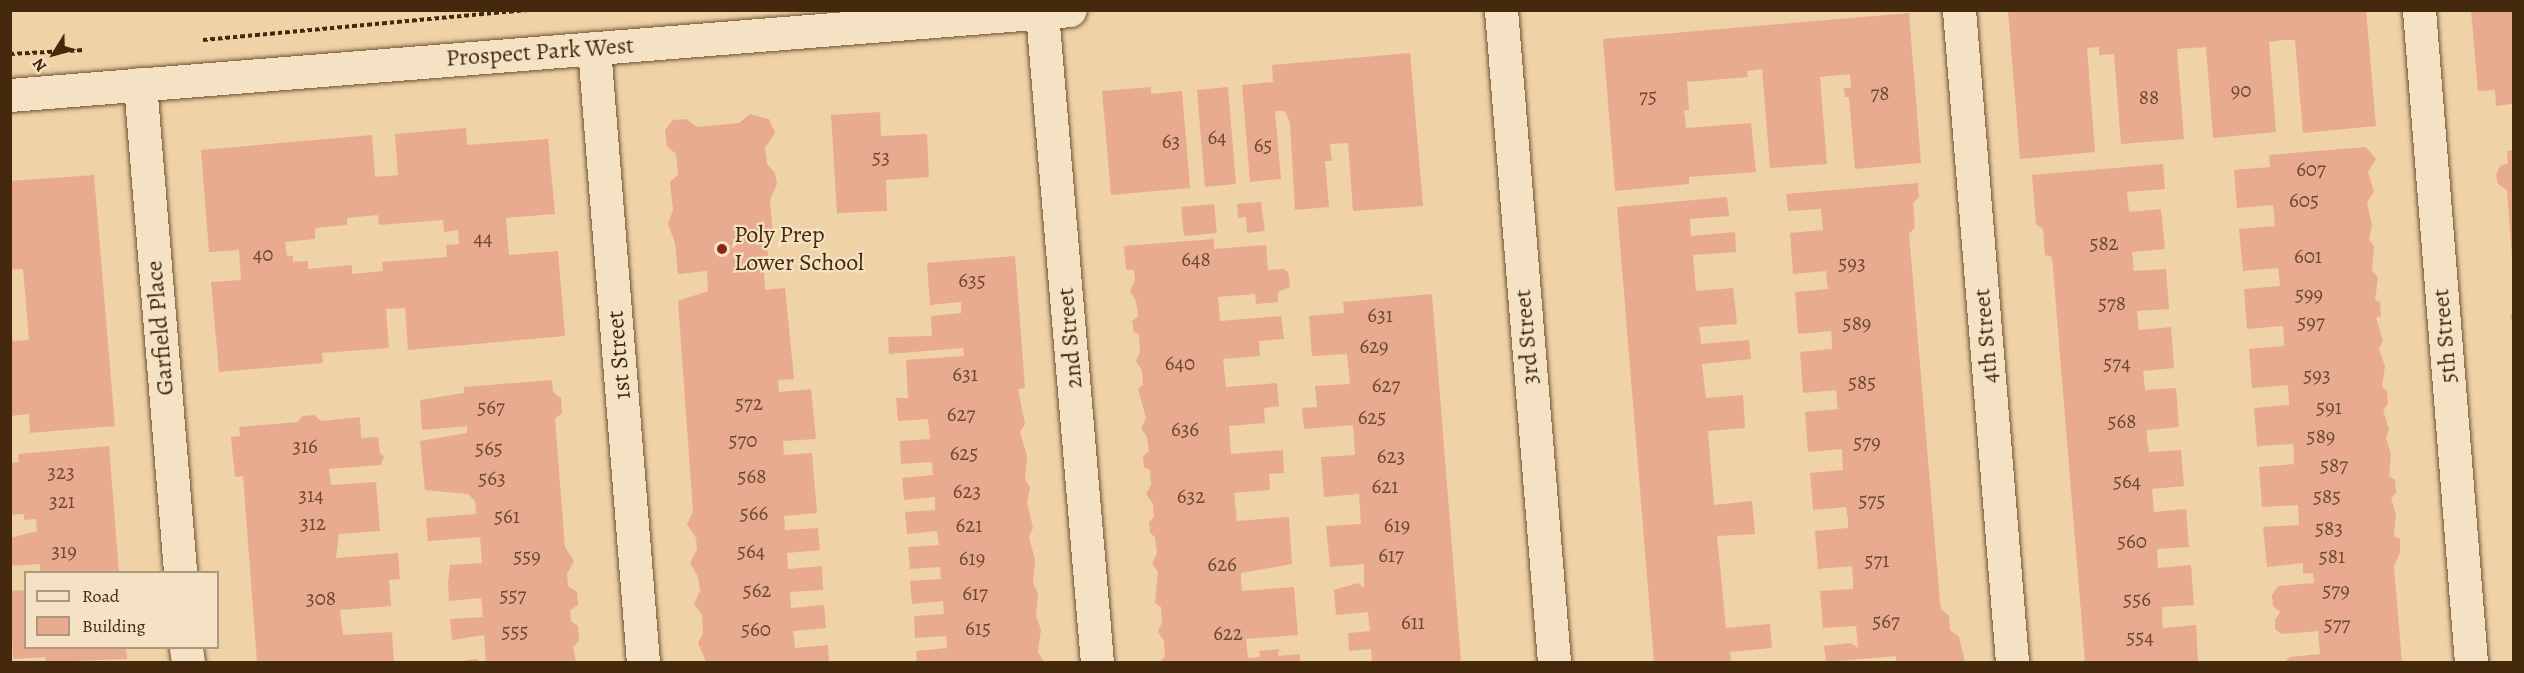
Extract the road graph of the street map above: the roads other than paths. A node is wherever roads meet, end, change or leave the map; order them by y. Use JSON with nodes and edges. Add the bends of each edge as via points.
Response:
{"nodes":[{"id":1,"x":1501,"y":10,"type":"edge"},
{"id":2,"x":1959,"y":10,"type":"edge"},
{"id":3,"x":2419,"y":10,"type":"edge"},
{"id":4,"x":1056,"y":12,"type":"edge"},
{"id":5,"x":594,"y":48,"type":"junction"},
{"id":6,"x":140,"y":84,"type":"junction"},
{"id":7,"x":10,"y":95,"type":"edge"},
{"id":8,"x":180,"y":571,"type":"edge"},
{"id":9,"x":643,"y":663,"type":"edge"},
{"id":10,"x":1097,"y":663,"type":"edge"},
{"id":11,"x":1554,"y":663,"type":"edge"},
{"id":12,"x":2012,"y":663,"type":"edge"},
{"id":13,"x":2470,"y":663,"type":"edge"}],
"edges":[{"from":1,"to":11,"type":"street","name":"3rd Street"},
{"from":2,"to":12,"type":"street","name":"4th Street"},
{"from":3,"to":13,"type":"street","name":"5th Street"},
{"from":4,"to":5,"type":"street","name":"Prospect Park West"},
{"from":4,"to":10,"type":"street","name":"2nd Street"},
{"from":5,"to":6,"type":"street","name":"Prospect Park West"},
{"from":5,"to":9,"type":"street","name":"1st Street"},
{"from":6,"to":7,"type":"street","name":"Prospect Park West"},
{"from":6,"to":8,"type":"street","name":"Garfield Place"}]}
